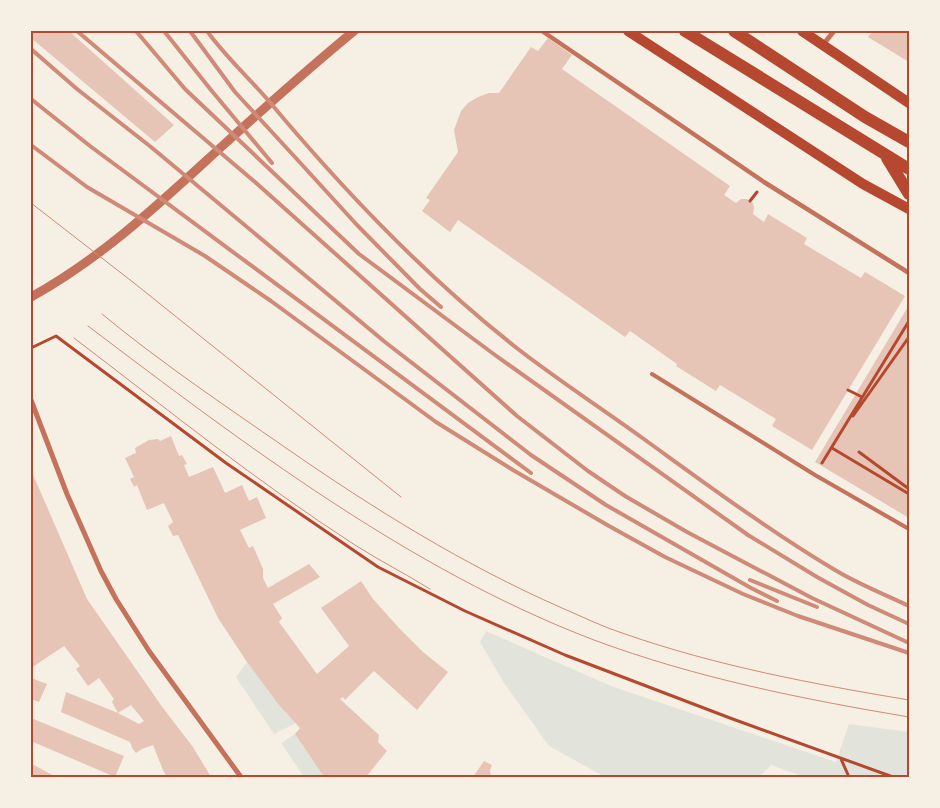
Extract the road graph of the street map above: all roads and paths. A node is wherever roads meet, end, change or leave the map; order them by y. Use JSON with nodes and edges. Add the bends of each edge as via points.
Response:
{"nodes":[{"id":1,"x":354,"y":31,"type":"edge"},
{"id":2,"x":542,"y":31,"type":"edge"},
{"id":3,"x":628,"y":31,"type":"edge"},
{"id":4,"x":685,"y":31,"type":"edge"},
{"id":5,"x":734,"y":31,"type":"edge"},
{"id":6,"x":802,"y":31,"type":"edge"},
{"id":7,"x":834,"y":31,"type":"edge"},
{"id":8,"x":822,"y":46,"type":"junction"},
{"id":9,"x":909,"y":103,"type":"edge"},
{"id":10,"x":909,"y":142,"type":"edge"},
{"id":11,"x":885,"y":156,"type":"junction"},
{"id":12,"x":909,"y":169,"type":"edge"},
{"id":13,"x":909,"y":194,"type":"edge"},
{"id":14,"x":909,"y":210,"type":"edge"},
{"id":15,"x":909,"y":273,"type":"edge"},
{"id":16,"x":31,"y":297,"type":"edge"},
{"id":17,"x":909,"y":321,"type":"edge"},
{"id":18,"x":909,"y":336,"type":"edge"},
{"id":19,"x":31,"y":348,"type":"edge"},
{"id":20,"x":652,"y":374,"type":"dead end"},
{"id":21,"x":875,"y":384,"type":"junction"},
{"id":22,"x":848,"y":390,"type":"dead end"},
{"id":23,"x":862,"y":398,"type":"junction"},
{"id":24,"x":31,"y":400,"type":"edge"},
{"id":25,"x":837,"y":439,"type":"junction"},
{"id":26,"x":832,"y":448,"type":"junction"},
{"id":27,"x":859,"y":452,"type":"dead end"},
{"id":28,"x":815,"y":474,"type":"junction"},
{"id":29,"x":903,"y":478,"type":"dead end"},
{"id":30,"x":900,"y":483,"type":"junction"},
{"id":31,"x":898,"y":488,"type":"junction"},
{"id":32,"x":909,"y":489,"type":"edge"},
{"id":33,"x":909,"y":494,"type":"edge"},
{"id":34,"x":909,"y":529,"type":"edge"},
{"id":35,"x":840,"y":758,"type":"junction"},
{"id":36,"x":241,"y":777,"type":"edge"},
{"id":37,"x":849,"y":777,"type":"edge"},
{"id":38,"x":893,"y":777,"type":"edge"}],
"edges":[{"from":1,"to":16,"type":"street","via":[[289,84],[146,216],[56,284]]},
{"from":2,"to":15,"type":"street","via":[[764,182]]},
{"from":3,"to":14,"type":"main road","via":[[863,184]]},
{"from":4,"to":11,"type":"main road"},
{"from":5,"to":10,"type":"main road"},
{"from":6,"to":8,"type":"main road"},
{"from":7,"to":8,"type":"street"},
{"from":8,"to":9,"type":"main road"},
{"from":11,"to":12,"type":"main road"},
{"from":11,"to":13,"type":"main road"},
{"from":17,"to":21,"type":"path"},
{"from":18,"to":21,"type":"path"},
{"from":19,"to":35,"type":"path","via":[[56,336],[226,463],[378,567],[465,611],[565,655]]},
{"from":20,"to":28,"type":"lane"},
{"from":21,"to":23,"type":"path"},
{"from":21,"to":25,"type":"path"},
{"from":22,"to":23,"type":"path"},
{"from":23,"to":25,"type":"path"},
{"from":24,"to":36,"type":"street","via":[[66,494],[116,599],[148,651]]},
{"from":25,"to":26,"type":"path"},
{"from":26,"to":28,"type":"path"},
{"from":26,"to":31,"type":"path"},
{"from":27,"to":30,"type":"path"},
{"from":28,"to":34,"type":"lane"},
{"from":29,"to":30,"type":"path"},
{"from":30,"to":31,"type":"path"},
{"from":30,"to":32,"type":"path"},
{"from":31,"to":33,"type":"path"},
{"from":35,"to":37,"type":"path"},
{"from":35,"to":38,"type":"path"}]}
